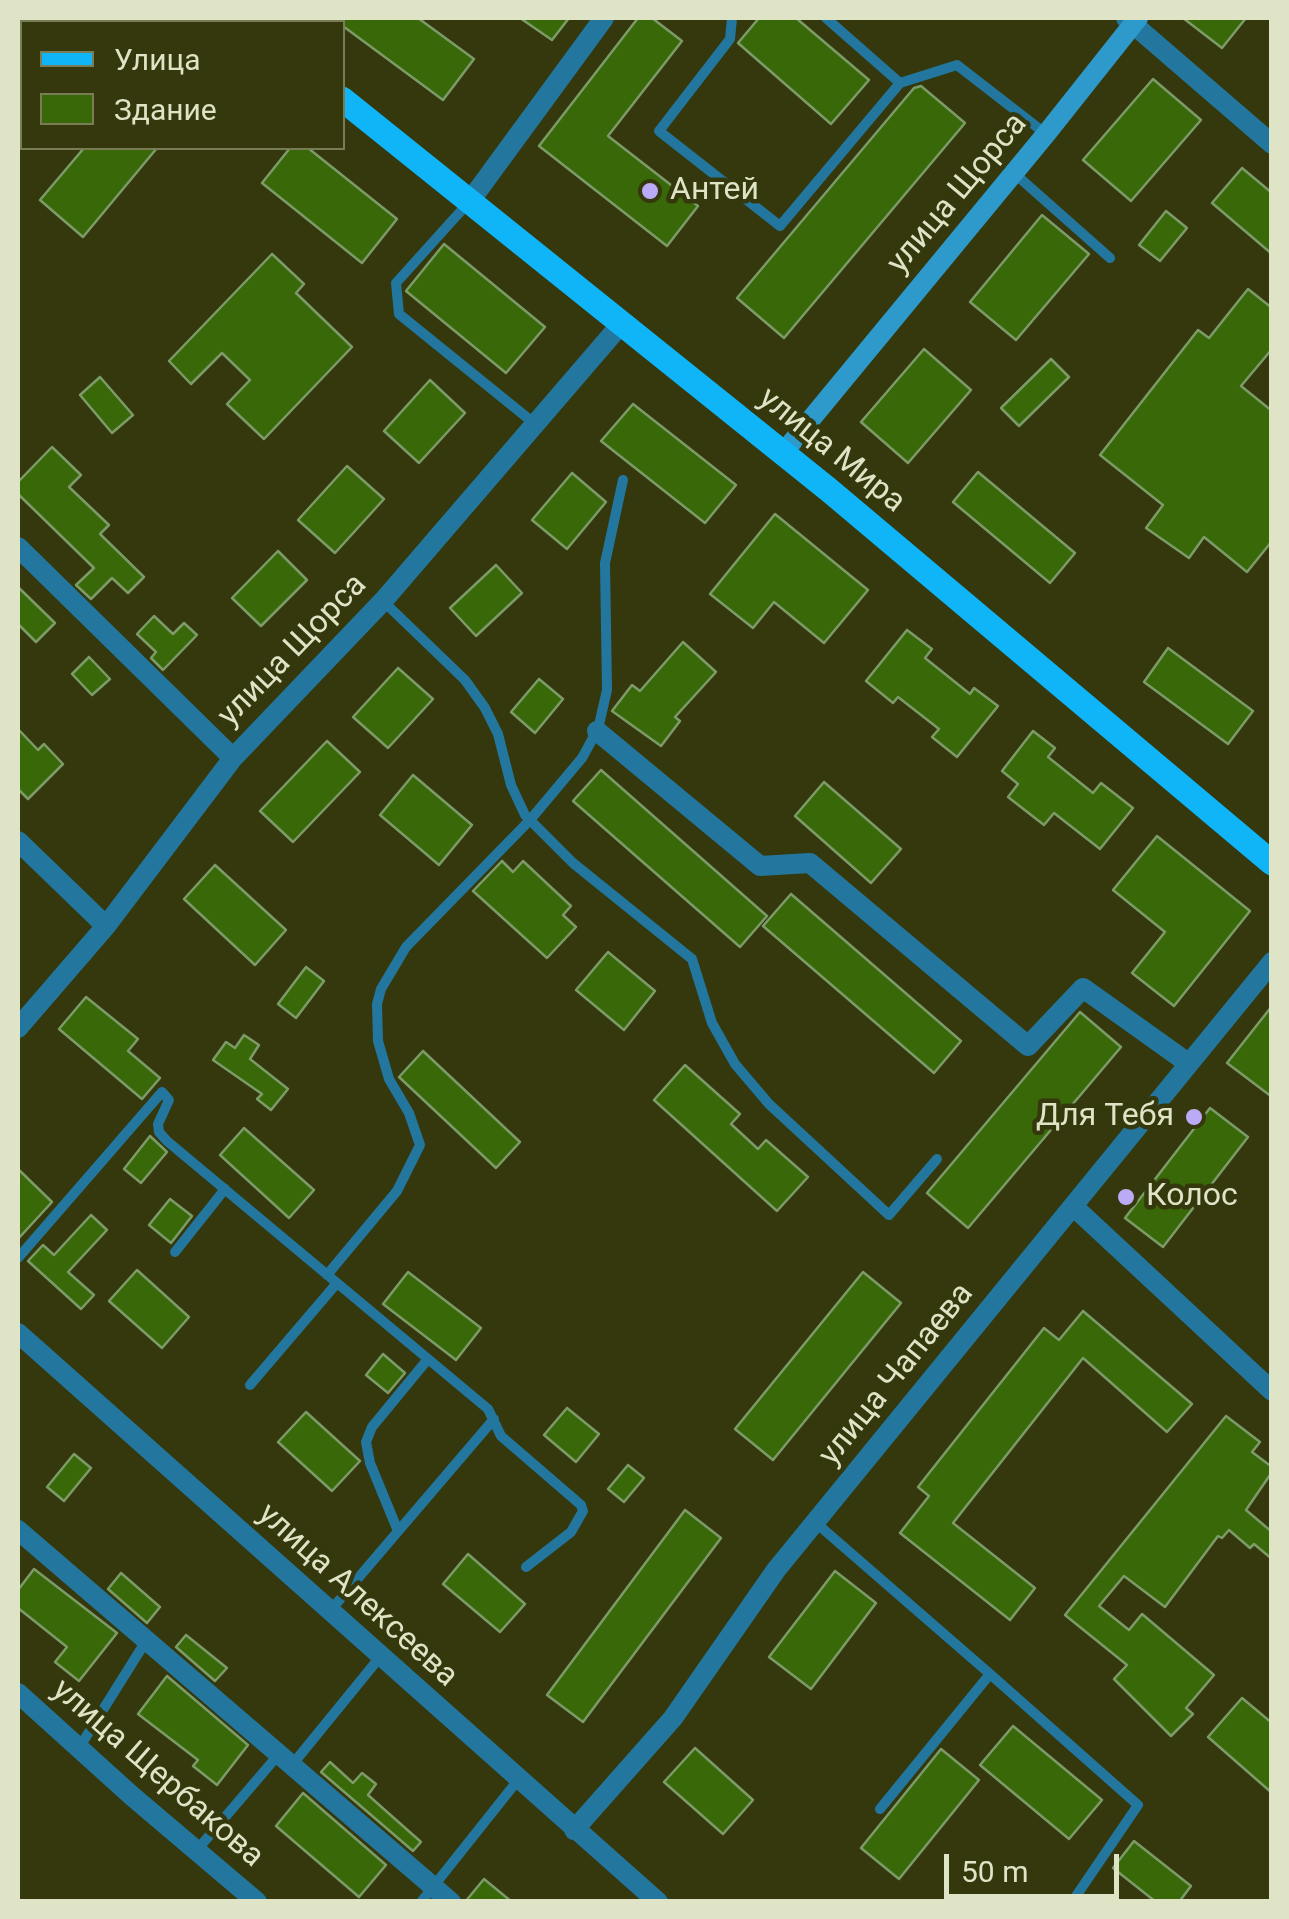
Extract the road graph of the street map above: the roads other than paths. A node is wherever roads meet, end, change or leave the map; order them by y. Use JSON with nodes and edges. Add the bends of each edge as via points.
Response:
{"nodes":[{"id":1,"x":604,"y":18,"type":"edge"},
{"id":2,"x":732,"y":18,"type":"edge"},
{"id":3,"x":826,"y":18,"type":"edge"},
{"id":4,"x":1132,"y":20,"type":"edge"},
{"id":5,"x":900,"y":83,"type":"junction"},
{"id":6,"x":345,"y":101,"type":"edge"},
{"id":7,"x":1046,"y":134,"type":"junction"},
{"id":8,"x":1272,"y":144,"type":"edge"},
{"id":9,"x":1014,"y":173,"type":"junction"},
{"id":10,"x":470,"y":201,"type":"junction"},
{"id":11,"x":1110,"y":258,"type":"dead end"},
{"id":12,"x":622,"y":323,"type":"junction"},
{"id":13,"x":535,"y":424,"type":"junction"},
{"id":14,"x":783,"y":452,"type":"junction"},
{"id":15,"x":622,"y":480,"type":"dead end"},
{"id":16,"x":18,"y":547,"type":"edge"},
{"id":17,"x":383,"y":602,"type":"junction"},
{"id":18,"x":597,"y":731,"type":"junction"},
{"id":19,"x":233,"y":758,"type":"junction"},
{"id":20,"x":530,"y":820,"type":"junction"},
{"id":21,"x":18,"y":841,"type":"edge"},
{"id":22,"x":1272,"y":863,"type":"edge"},
{"id":23,"x":106,"y":926,"type":"junction"},
{"id":24,"x":1272,"y":962,"type":"edge"},
{"id":25,"x":18,"y":1028,"type":"edge"},
{"id":26,"x":1188,"y":1063,"type":"junction"},
{"id":27,"x":936,"y":1159,"type":"dead end"},
{"id":28,"x":225,"y":1189,"type":"junction"},
{"id":29,"x":1073,"y":1206,"type":"junction"},
{"id":30,"x":175,"y":1252,"type":"dead end"},
{"id":31,"x":18,"y":1258,"type":"edge"},
{"id":32,"x":327,"y":1274,"type":"junction"},
{"id":33,"x":337,"y":1283,"type":"junction"},
{"id":34,"x":18,"y":1334,"type":"edge"},
{"id":35,"x":428,"y":1359,"type":"junction"},
{"id":36,"x":250,"y":1385,"type":"dead end"},
{"id":37,"x":1272,"y":1391,"type":"edge"},
{"id":38,"x":494,"y":1418,"type":"junction"},
{"id":39,"x":815,"y":1522,"type":"junction"},
{"id":40,"x":18,"y":1530,"type":"edge"},
{"id":41,"x":398,"y":1532,"type":"junction"},
{"id":42,"x":526,"y":1567,"type":"dead end"},
{"id":43,"x":330,"y":1612,"type":"junction"},
{"id":44,"x":146,"y":1641,"type":"junction"},
{"id":45,"x":380,"y":1657,"type":"junction"},
{"id":46,"x":990,"y":1674,"type":"junction"},
{"id":47,"x":18,"y":1692,"type":"edge"},
{"id":48,"x":79,"y":1748,"type":"junction"},
{"id":49,"x":285,"y":1760,"type":"junction"},
{"id":50,"x":518,"y":1780,"type":"junction"},
{"id":51,"x":880,"y":1809,"type":"dead end"},
{"id":52,"x":574,"y":1830,"type":"junction"},
{"id":53,"x":197,"y":1850,"type":"junction"},
{"id":54,"x":427,"y":1894,"type":"edge"},
{"id":55,"x":258,"y":1902,"type":"edge"},
{"id":56,"x":452,"y":1902,"type":"edge"},
{"id":57,"x":658,"y":1902,"type":"edge"},
{"id":58,"x":1072,"y":1902,"type":"edge"}],
"edges":[{"from":1,"to":10,"type":"street"},
{"from":2,"to":5,"type":"lane","via":[[730,39],[659,131],[780,226]]},
{"from":3,"to":5,"type":"lane"},
{"from":4,"to":7,"type":"street","name":"улица Щорса"},
{"from":4,"to":8,"type":"street"},
{"from":5,"to":7,"type":"lane","via":[[957,65]]},
{"from":6,"to":10,"type":"main road","name":"улица Мира"},
{"from":7,"to":9,"type":"street","name":"улица Щорса"},
{"from":9,"to":11,"type":"lane"},
{"from":9,"to":14,"type":"street","name":"улица Щорса"},
{"from":10,"to":12,"type":"main road","name":"улица Мира"},
{"from":10,"to":13,"type":"lane","via":[[396,283],[399,314]]},
{"from":12,"to":13,"type":"street","name":"улица Щорса"},
{"from":12,"to":14,"type":"main road","name":"улица Мира"},
{"from":13,"to":17,"type":"street","name":"улица Щорса"},
{"from":14,"to":22,"type":"main road","name":"улица Мира"},
{"from":15,"to":18,"type":"lane","via":[[605,563],[607,690]]},
{"from":16,"to":19,"type":"street"},
{"from":17,"to":19,"type":"street","name":"улица Щорса"},
{"from":17,"to":20,"type":"lane","via":[[465,680],[485,708],[510,785]]},
{"from":18,"to":20,"type":"lane"},
{"from":18,"to":26,"type":"street","via":[[760,866],[810,863],[1028,1046],[1083,988]]},
{"from":19,"to":23,"type":"street","name":"улица Щорса"},
{"from":20,"to":27,"type":"lane","via":[[692,959],[712,1023],[735,1064],[890,1215]]},
{"from":20,"to":32,"type":"lane","via":[[406,947],[382,989],[378,1041],[420,1145],[398,1191]]},
{"from":21,"to":23,"type":"street"},
{"from":23,"to":25,"type":"street","name":"улица Щорса"},
{"from":24,"to":26,"type":"street","name":"улица Чапаева"},
{"from":26,"to":29,"type":"street","name":"улица Чапаева"},
{"from":28,"to":30,"type":"lane"},
{"from":28,"to":31,"type":"lane","via":[[159,1132],[170,1100],[162,1092]]},
{"from":28,"to":32,"type":"lane"},
{"from":29,"to":37,"type":"street"},
{"from":29,"to":39,"type":"street","name":"улица Чапаева"},
{"from":32,"to":33,"type":"lane"},
{"from":33,"to":35,"type":"lane"},
{"from":33,"to":36,"type":"lane"},
{"from":34,"to":43,"type":"street","name":"улица Алексеева"},
{"from":35,"to":38,"type":"lane"},
{"from":35,"to":41,"type":"lane","via":[[366,1442]]},
{"from":38,"to":41,"type":"lane"},
{"from":38,"to":42,"type":"lane","via":[[501,1436],[583,1510],[561,1543]]},
{"from":39,"to":46,"type":"lane"},
{"from":39,"to":52,"type":"street","name":"улица Чапаева","via":[[672,1718]]},
{"from":40,"to":44,"type":"street"},
{"from":41,"to":43,"type":"lane"},
{"from":43,"to":45,"type":"street","name":"улица Алексеева"},
{"from":44,"to":48,"type":"lane"},
{"from":44,"to":49,"type":"street"},
{"from":45,"to":49,"type":"lane"},
{"from":45,"to":50,"type":"street","name":"улица Алексеева"},
{"from":46,"to":51,"type":"lane"},
{"from":46,"to":58,"type":"lane","via":[[1138,1805]]},
{"from":47,"to":48,"type":"street","name":"улица Щербакова"},
{"from":48,"to":53,"type":"street","name":"улица Щербакова"},
{"from":49,"to":53,"type":"lane"},
{"from":49,"to":54,"type":"street"},
{"from":50,"to":52,"type":"street","name":"улица Алексеева"},
{"from":50,"to":54,"type":"lane"},
{"from":52,"to":57,"type":"street","name":"улица Алексеева"},
{"from":53,"to":55,"type":"street","name":"улица Щербакова"},
{"from":54,"to":56,"type":"street"}]}
